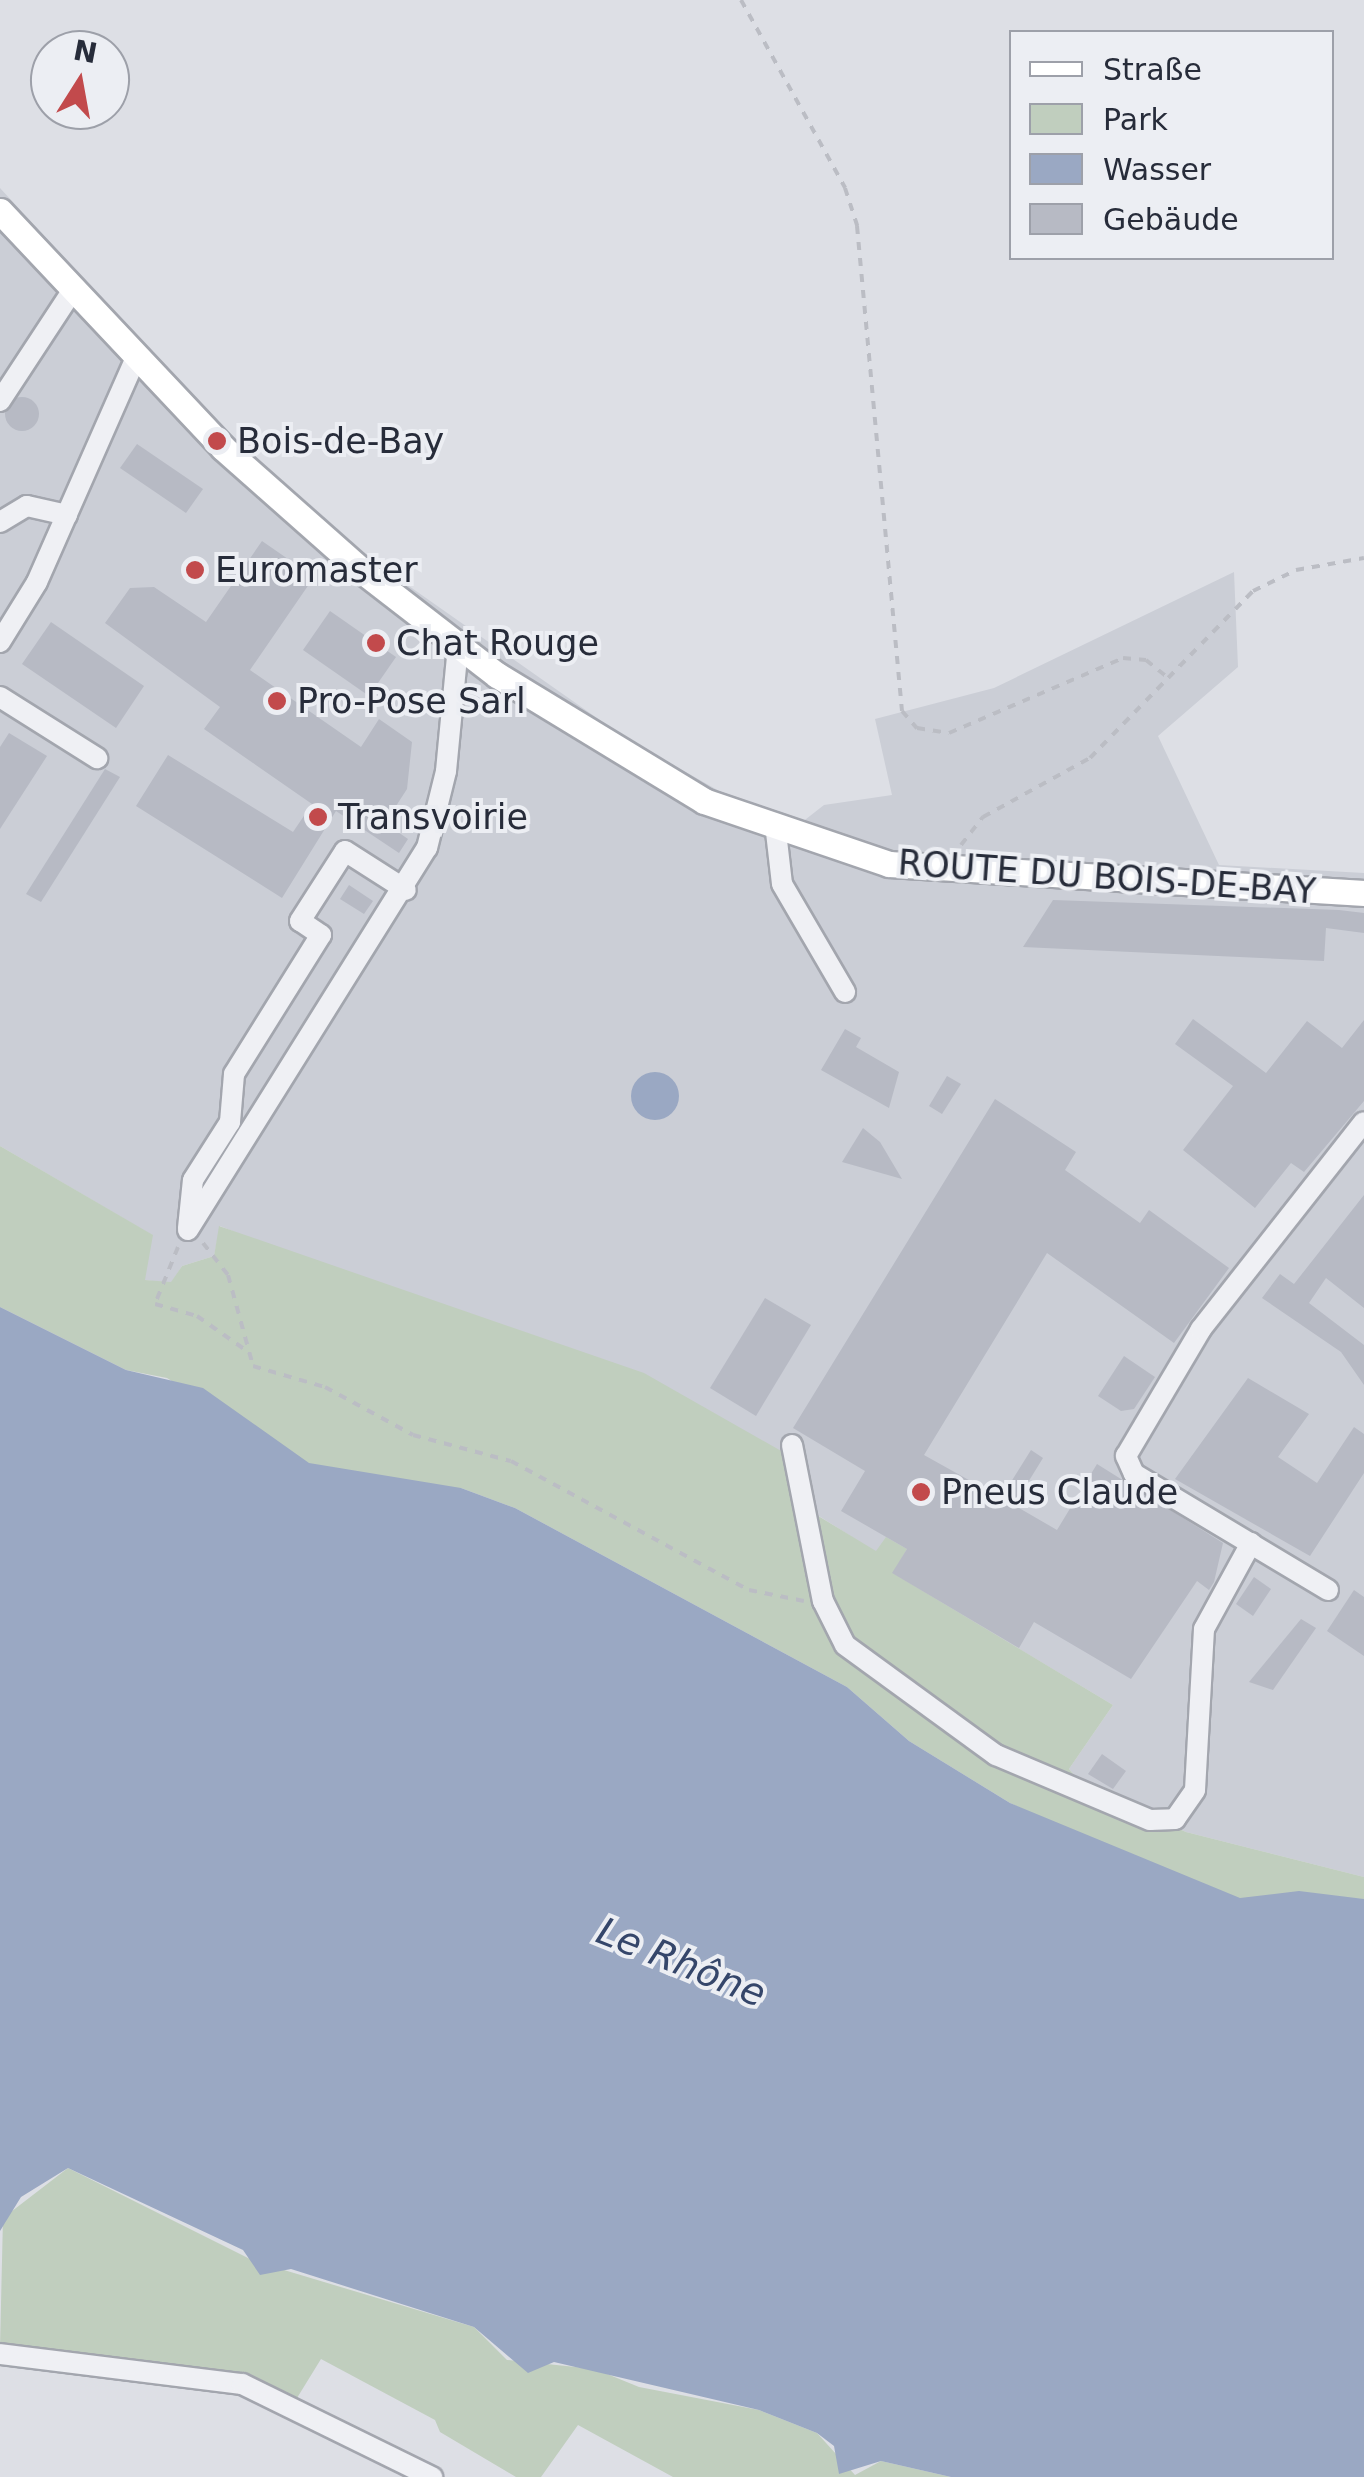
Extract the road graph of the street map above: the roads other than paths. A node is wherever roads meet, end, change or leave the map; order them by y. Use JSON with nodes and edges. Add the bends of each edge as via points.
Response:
{"nodes":[{"id":1,"x":0,"y":211,"type":"edge"},
{"id":2,"x":72,"y":290,"type":"junction"},
{"id":3,"x":135,"y":360,"type":"junction"},
{"id":4,"x":0,"y":401,"type":"edge"},
{"id":5,"x":67,"y":515,"type":"junction"},
{"id":6,"x":0,"y":522,"type":"edge"},
{"id":7,"x":0,"y":642,"type":"edge"},
{"id":8,"x":458,"y":646,"type":"junction"},
{"id":9,"x":0,"y":697,"type":"edge"},
{"id":10,"x":97,"y":758,"type":"dead end"},
{"id":11,"x":776,"y":832,"type":"junction"},
{"id":12,"x":406,"y":890,"type":"junction"},
{"id":13,"x":1364,"y":893,"type":"edge"},
{"id":14,"x":845,"y":992,"type":"dead end"},
{"id":15,"x":1364,"y":1122,"type":"edge"},
{"id":16,"x":792,"y":1445,"type":"dead end"},
{"id":17,"x":1251,"y":1542,"type":"junction"},
{"id":18,"x":1328,"y":1590,"type":"dead end"},
{"id":19,"x":0,"y":2354,"type":"edge"},
{"id":20,"x":432,"y":2477,"type":"edge"}],
"edges":[{"from":1,"to":2,"type":"main road","name":"ROUTE DU BOIS-DE-BAY"},
{"from":2,"to":3,"type":"main road","name":"ROUTE DU BOIS-DE-BAY"},
{"from":2,"to":4,"type":"street"},
{"from":3,"to":5,"type":"street"},
{"from":3,"to":8,"type":"main road","name":"ROUTE DU BOIS-DE-BAY","via":[[292,512]]},
{"from":5,"to":6,"type":"street","via":[[27,506]]},
{"from":5,"to":7,"type":"street"},
{"from":8,"to":11,"type":"main road","name":"ROUTE DU BOIS-DE-BAY","via":[[654,775]]},
{"from":8,"to":12,"type":"street","via":[[446,771]]},
{"from":9,"to":10,"type":"street"},
{"from":11,"to":13,"type":"main road","name":"ROUTE DU BOIS-DE-BAY","via":[[956,873]]},
{"from":11,"to":14,"type":"street","via":[[782,884]]},
{"from":12,"to":12,"type":"street","via":[[188,1230],[193,1180],[230,1122],[234,1074],[321,936],[300,922],[345,850]]},
{"from":15,"to":17,"type":"street","via":[[1200,1328],[1128,1446],[1134,1474]]},
{"from":16,"to":17,"type":"street","via":[[823,1600],[860,1659],[996,1755],[1139,1817],[1174,1818],[1195,1790],[1204,1629]]},
{"from":17,"to":18,"type":"street"},
{"from":19,"to":20,"type":"street","via":[[242,2384]]}]}
